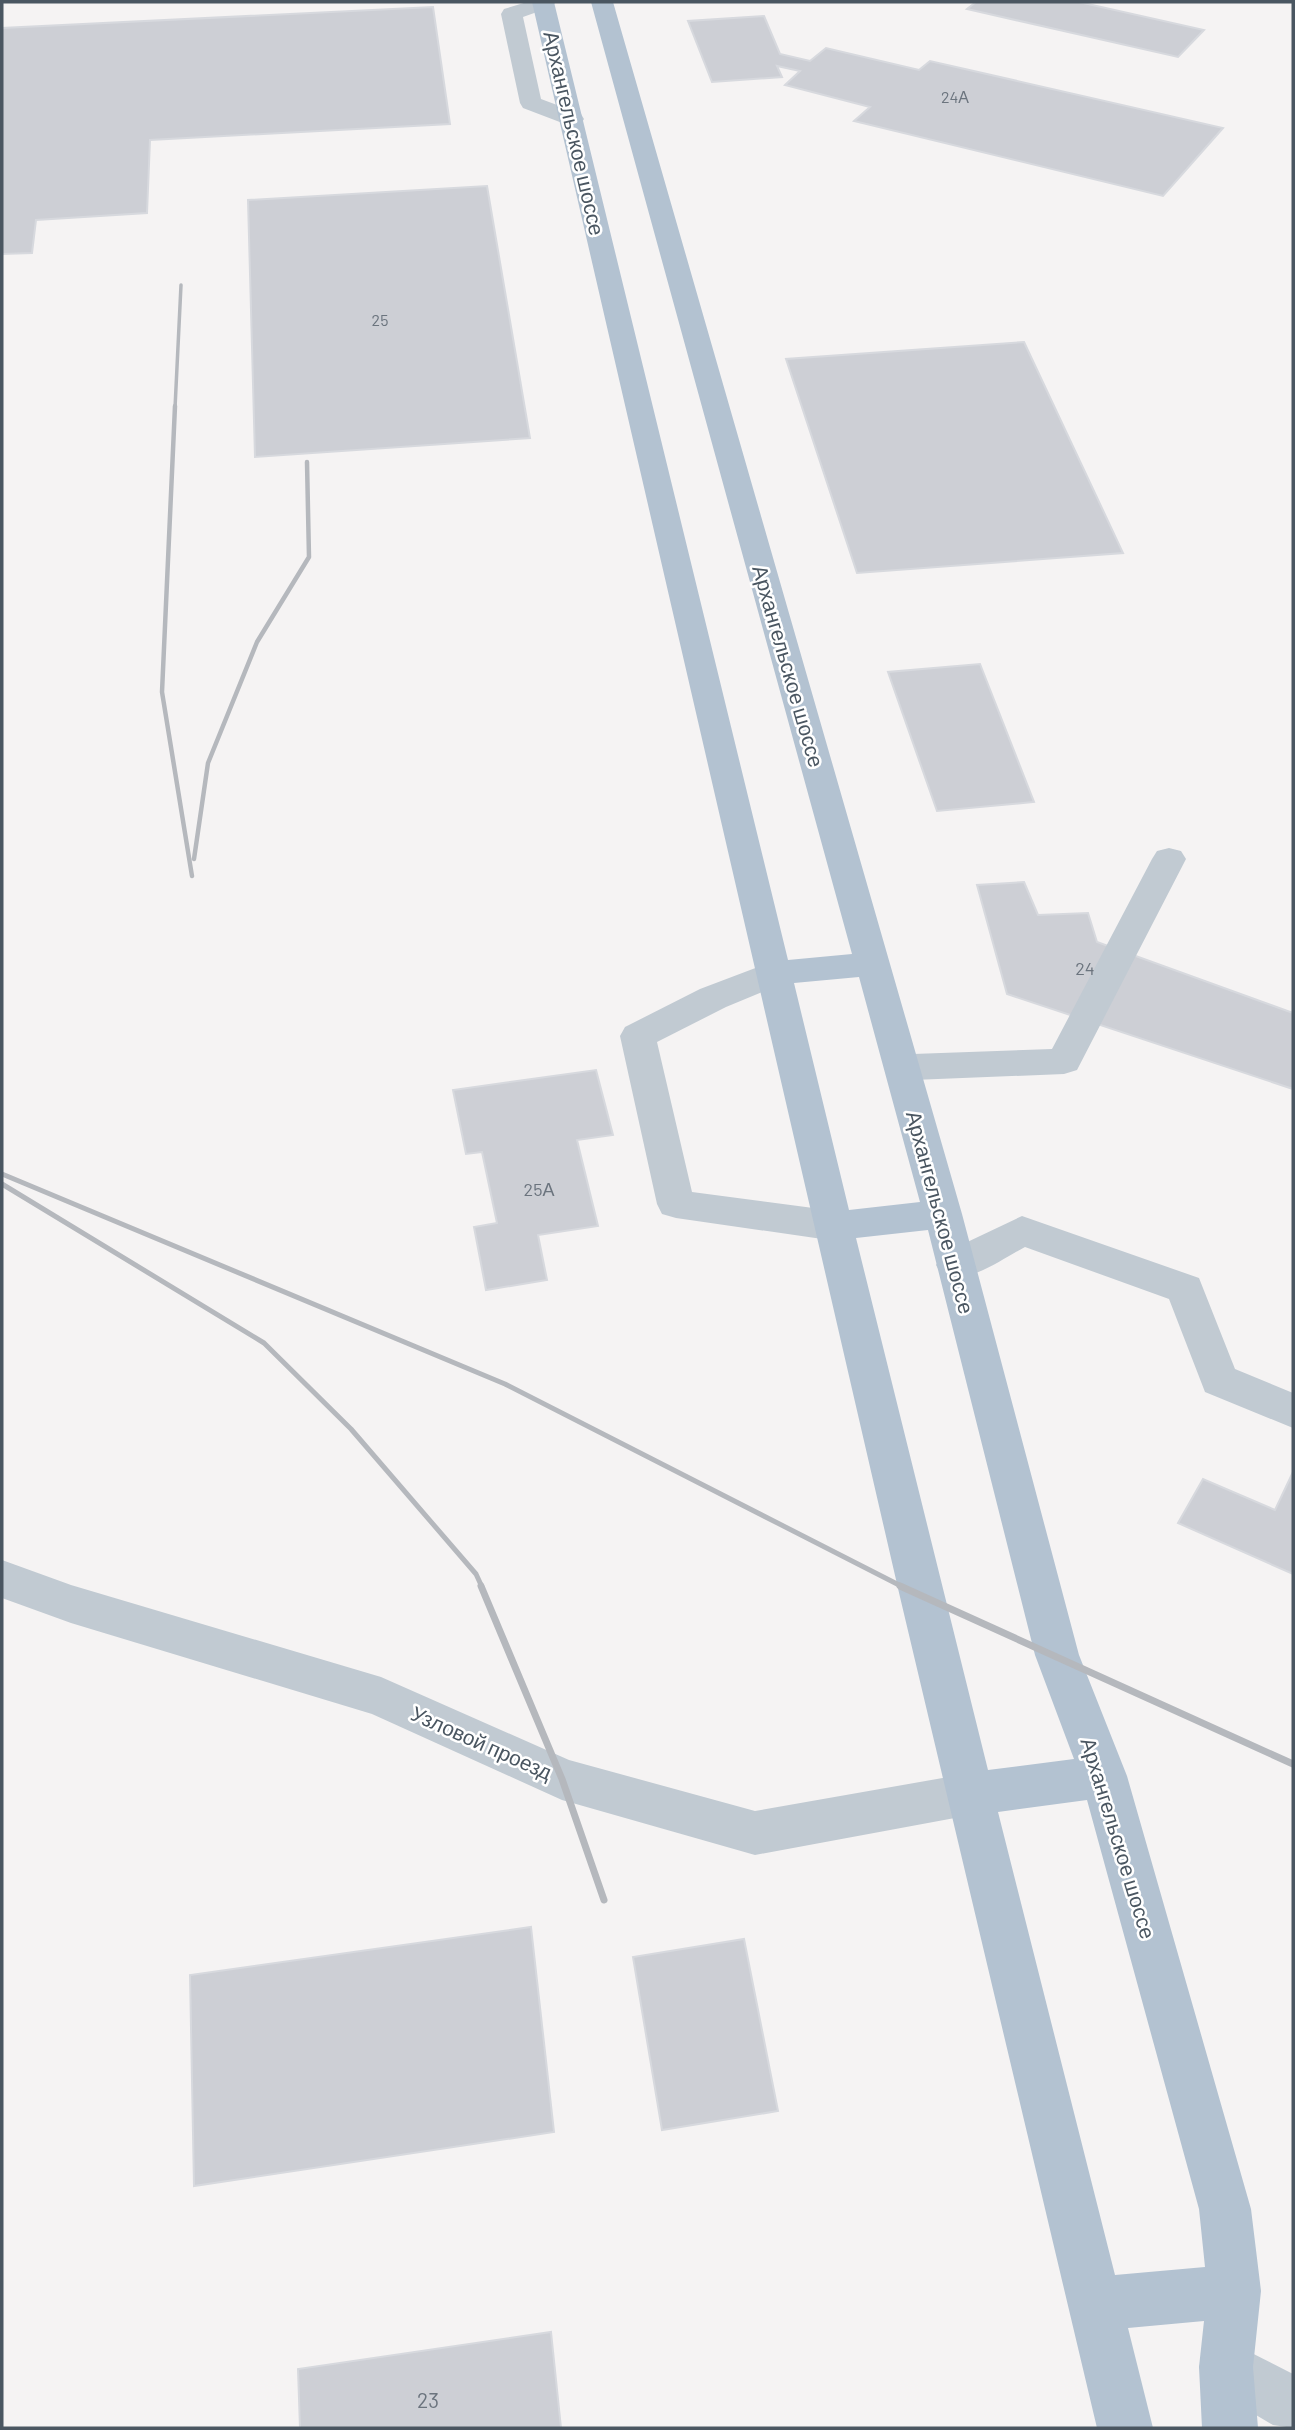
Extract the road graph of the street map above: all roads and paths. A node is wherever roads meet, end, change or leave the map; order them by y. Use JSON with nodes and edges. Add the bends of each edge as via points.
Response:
{"nodes":[{"id":1,"x":544,"y":2,"type":"edge"},
{"id":2,"x":602,"y":2,"type":"edge"},
{"id":3,"x":1170,"y":859,"type":"dead end"},
{"id":4,"x":874,"y":964,"type":"junction"},
{"id":5,"x":774,"y":973,"type":"junction"},
{"id":6,"x":913,"y":1067,"type":"dead end"},
{"id":7,"x":943,"y":1214,"type":"junction"},
{"id":8,"x":835,"y":1226,"type":"junction"},
{"id":9,"x":956,"y":1265,"type":"junction"},
{"id":10,"x":1293,"y":1411,"type":"edge"},
{"id":11,"x":2,"y":1580,"type":"edge"},
{"id":12,"x":1104,"y":1776,"type":"junction"},
{"id":13,"x":971,"y":1794,"type":"junction"},
{"id":14,"x":1234,"y":2291,"type":"junction"},
{"id":15,"x":1096,"y":2304,"type":"junction"},
{"id":16,"x":1226,"y":2367,"type":"junction"},
{"id":17,"x":1293,"y":2405,"type":"edge"},
{"id":18,"x":1125,"y":2428,"type":"edge"},
{"id":19,"x":1230,"y":2428,"type":"edge"}],
"edges":[{"from":1,"to":5,"type":"main road","name":"Архангельское шоссе"},
{"from":2,"to":4,"type":"main road","name":"Архангельское шоссе"},
{"from":3,"to":6,"type":"street","via":[[1064,1061]]},
{"from":4,"to":5,"type":"main road"},
{"from":4,"to":7,"type":"main road","name":"Архангельское шоссе"},
{"from":5,"to":8,"type":"main road","name":"Архангельское шоссе"},
{"from":5,"to":8,"type":"street","via":[[638,1036],[676,1204]]},
{"from":7,"to":8,"type":"main road"},
{"from":7,"to":9,"type":"main road","name":"Архангельское шоссе"},
{"from":8,"to":13,"type":"main road","name":"Архангельское шоссе"},
{"from":9,"to":10,"type":"street","via":[[1022,1231],[1185,1289],[1219,1380]]},
{"from":9,"to":12,"type":"main road","name":"Архангельское шоссе","via":[[1057,1655]]},
{"from":11,"to":13,"type":"street","name":"Узловой проезд","via":[[381,1697],[562,1779],[755,1833]]},
{"from":12,"to":13,"type":"main road"},
{"from":12,"to":14,"type":"main road","name":"Архангельское шоссе","via":[[1224,2209]]},
{"from":13,"to":15,"type":"main road","name":"Архангельское шоссе"},
{"from":14,"to":15,"type":"main road"},
{"from":14,"to":16,"type":"main road","name":"Архангельское шоссе"},
{"from":15,"to":18,"type":"main road","name":"Архангельское шоссе"},
{"from":16,"to":17,"type":"street"},
{"from":16,"to":19,"type":"main road","name":"Архангельское шоссе"}]}
